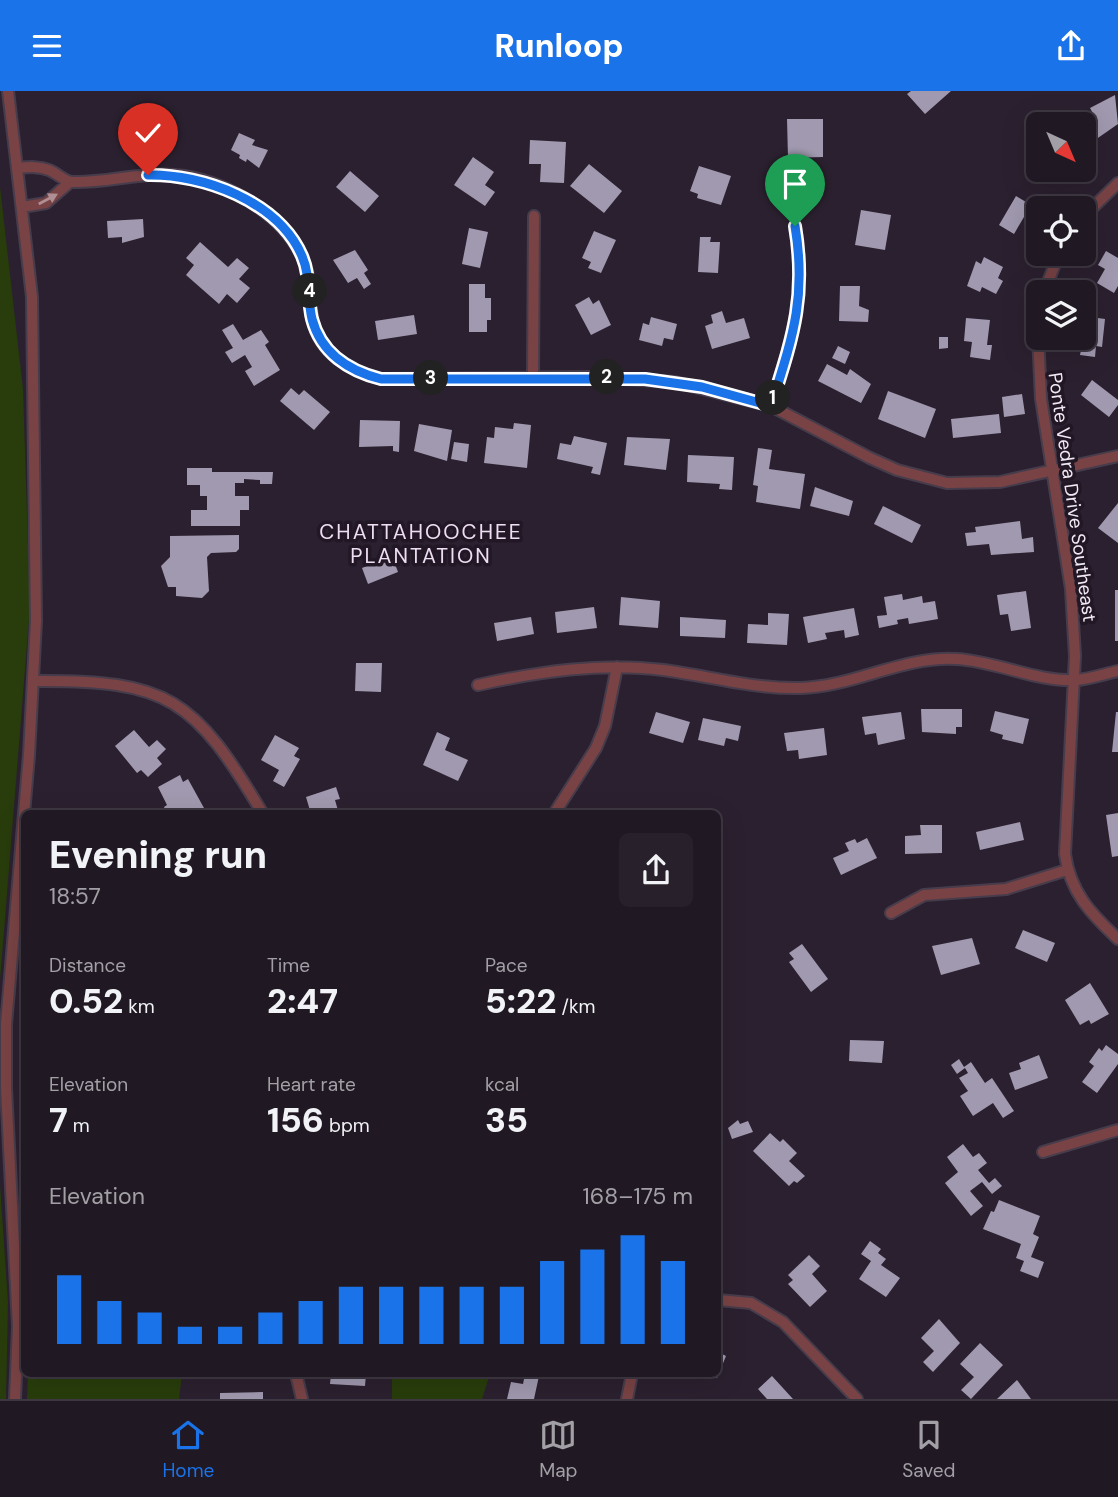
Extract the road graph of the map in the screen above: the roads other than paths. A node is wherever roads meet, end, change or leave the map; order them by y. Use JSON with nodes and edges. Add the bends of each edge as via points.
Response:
{"nodes":[{"id":1,"x":8,"y":91,"type":"edge"},
{"id":2,"x":18,"y":168,"type":"junction"},
{"id":3,"x":70,"y":182,"type":"junction"},
{"id":4,"x":1118,"y":183,"type":"edge"},
{"id":5,"x":1096,"y":204,"type":"edge"},
{"id":6,"x":22,"y":207,"type":"junction"},
{"id":7,"x":534,"y":216,"type":"dead end"},
{"id":8,"x":795,"y":226,"type":"dead end"},
{"id":9,"x":1039,"y":350,"type":"edge"},
{"id":10,"x":533,"y":377,"type":"junction"},
{"id":11,"x":771,"y":406,"type":"junction"},
{"id":12,"x":1118,"y":456,"type":"edge"},
{"id":13,"x":1052,"y":470,"type":"junction"},
{"id":14,"x":617,"y":667,"type":"junction"},
{"id":15,"x":1118,"y":671,"type":"edge"},
{"id":16,"x":1076,"y":680,"type":"junction"},
{"id":17,"x":34,"y":681,"type":"junction"},
{"id":18,"x":478,"y":685,"type":"dead end"},
{"id":19,"x":24,"y":810,"type":"edge"},
{"id":20,"x":260,"y":810,"type":"edge"},
{"id":21,"x":557,"y":810,"type":"edge"},
{"id":22,"x":21,"y":841,"type":"edge"},
{"id":23,"x":1067,"y":870,"type":"junction"},
{"id":24,"x":891,"y":913,"type":"dead end"},
{"id":25,"x":1118,"y":939,"type":"edge"},
{"id":26,"x":1118,"y":1130,"type":"edge"},
{"id":27,"x":1043,"y":1152,"type":"dead end"},
{"id":28,"x":723,"y":1301,"type":"edge"},
{"id":29,"x":297,"y":1377,"type":"edge"},
{"id":30,"x":631,"y":1377,"type":"edge"},
{"id":31,"x":15,"y":1399,"type":"edge"},
{"id":32,"x":302,"y":1399,"type":"edge"},
{"id":33,"x":627,"y":1399,"type":"edge"},
{"id":34,"x":858,"y":1399,"type":"edge"}],
"edges":[{"from":1,"to":2,"type":"street"},
{"from":2,"to":3,"type":"street","via":[[42,168]]},
{"from":2,"to":6,"type":"street"},
{"from":6,"to":3,"type":"street","one_way":true,"via":[[46,202]]},
{"from":3,"to":10,"type":"street","via":[[167,175],[202,180],[239,196],[267,215],[297,246],[307,268],[316,330],[332,354],[353,370],[381,379]]},
{"from":4,"to":5,"type":"street"},
{"from":6,"to":17,"type":"street","via":[[34,350]]},
{"from":7,"to":10,"type":"street"},
{"from":8,"to":11,"type":"street","via":[[800,299]]},
{"from":9,"to":13,"type":"street","name":"Ponte Vedra Drive Southeast"},
{"from":10,"to":11,"type":"street","via":[[676,382]]},
{"from":11,"to":13,"type":"street","via":[[870,458],[923,478],[971,485]]},
{"from":12,"to":13,"type":"street"},
{"from":13,"to":16,"type":"street","name":"Ponte Vedra Drive Southeast","via":[[1071,589]]},
{"from":14,"to":16,"type":"street","via":[[766,688],[800,688],[835,685],[928,660],[956,659]]},
{"from":14,"to":18,"type":"street"},
{"from":14,"to":21,"type":"street","via":[[596,748]]},
{"from":15,"to":16,"type":"street"},
{"from":16,"to":23,"type":"street","name":"Ponte Vedra Drive Southeast"},
{"from":17,"to":19,"type":"street"},
{"from":17,"to":20,"type":"street","via":[[110,682],[170,700],[215,741]]},
{"from":22,"to":31,"type":"street","via":[[6,1025],[18,1326]]},
{"from":23,"to":24,"type":"street","via":[[1006,888],[924,895]]},
{"from":23,"to":25,"type":"street","name":"Ponte Vedra Drive Southeast","via":[[1088,911]]},
{"from":26,"to":27,"type":"street"},
{"from":28,"to":34,"type":"street","via":[[751,1303],[783,1322]]},
{"from":29,"to":32,"type":"street"},
{"from":30,"to":33,"type":"street"}]}
